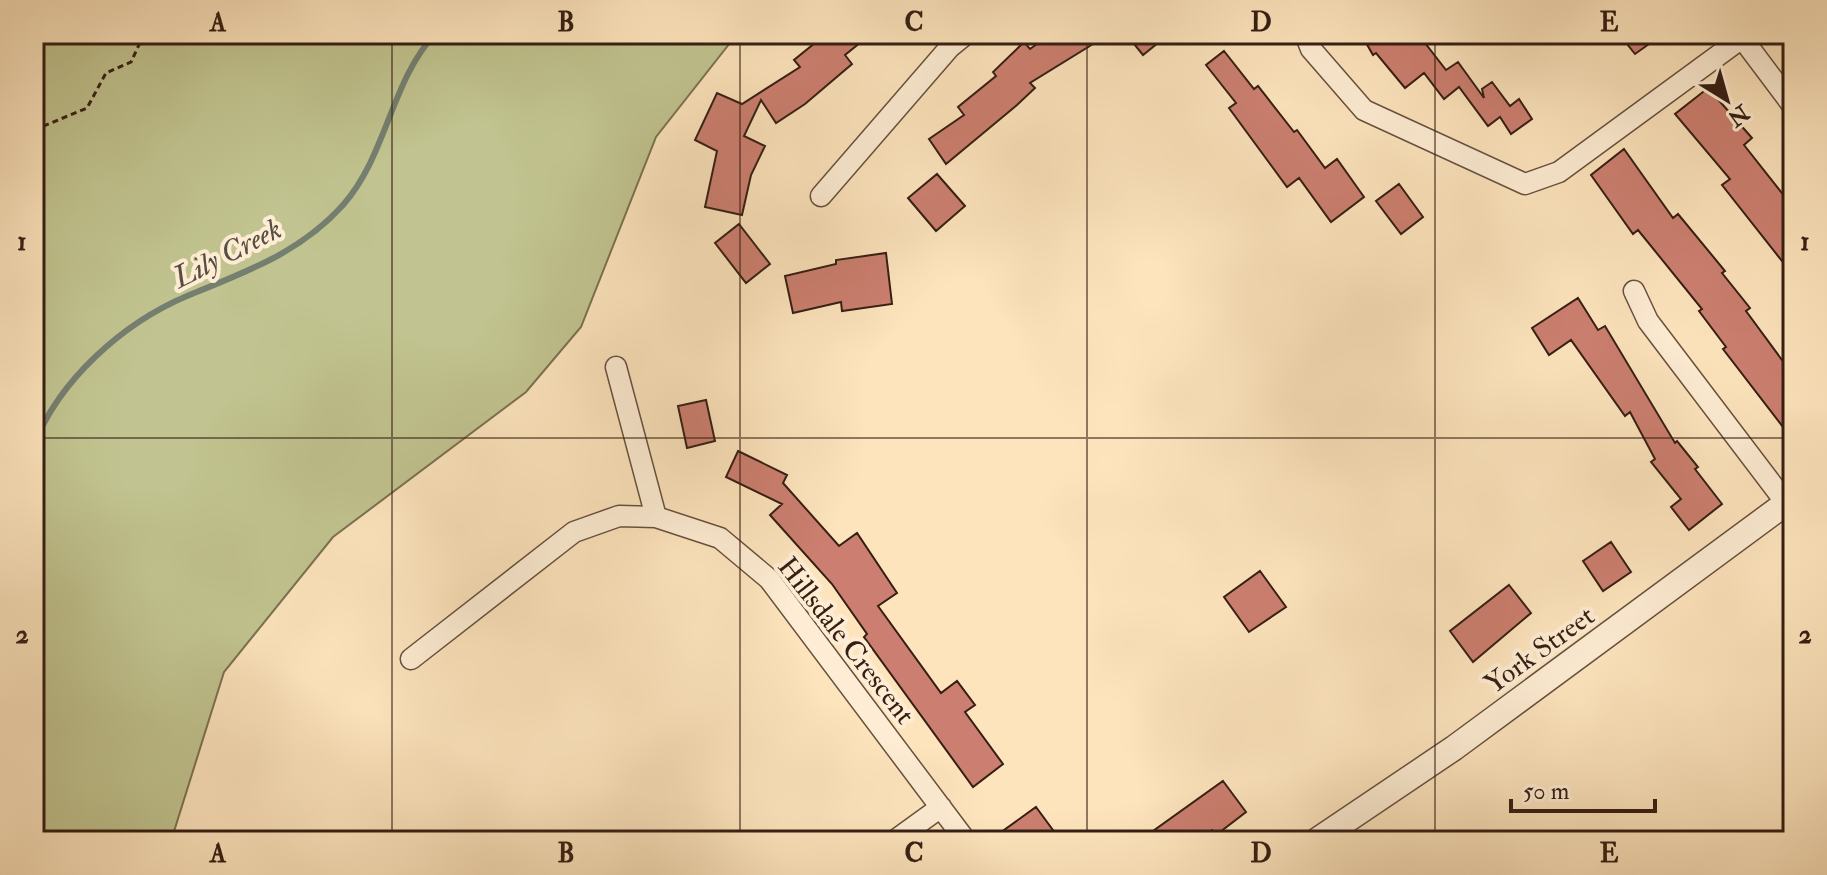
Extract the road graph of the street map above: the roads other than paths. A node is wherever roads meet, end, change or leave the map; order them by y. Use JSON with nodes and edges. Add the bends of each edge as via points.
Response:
{"nodes":[{"id":1,"x":966,"y":34,"type":"edge"},
{"id":2,"x":1305,"y":34,"type":"edge"},
{"id":3,"x":1741,"y":36,"type":"edge"},
{"id":4,"x":1793,"y":106,"type":"edge"},
{"id":5,"x":821,"y":196,"type":"dead end"},
{"id":6,"x":1634,"y":291,"type":"dead end"},
{"id":7,"x":616,"y":367,"type":"dead end"},
{"id":8,"x":1791,"y":504,"type":"edge"},
{"id":9,"x":656,"y":517,"type":"junction"},
{"id":10,"x":411,"y":659,"type":"dead end"},
{"id":11,"x":941,"y":807,"type":"junction"},
{"id":12,"x":894,"y":841,"type":"edge"},
{"id":13,"x":966,"y":841,"type":"edge"},
{"id":14,"x":1316,"y":841,"type":"edge"}],
"edges":[{"from":1,"to":5,"type":"street"},
{"from":2,"to":3,"type":"street","via":[[1311,49],[1364,110],[1525,184],[1559,172]]},
{"from":3,"to":4,"type":"street"},
{"from":6,"to":8,"type":"street","via":[[1648,321]]},
{"from":7,"to":9,"type":"street"},
{"from":8,"to":14,"type":"street","name":"York Street"},
{"from":9,"to":10,"type":"street","name":"Hillsdale Crescent","via":[[619,516],[574,532]]},
{"from":9,"to":11,"type":"street","name":"Hillsdale Crescent","via":[[720,538],[769,579]]},
{"from":11,"to":12,"type":"street"},
{"from":11,"to":13,"type":"street","name":"Hillsdale Crescent"}]}
